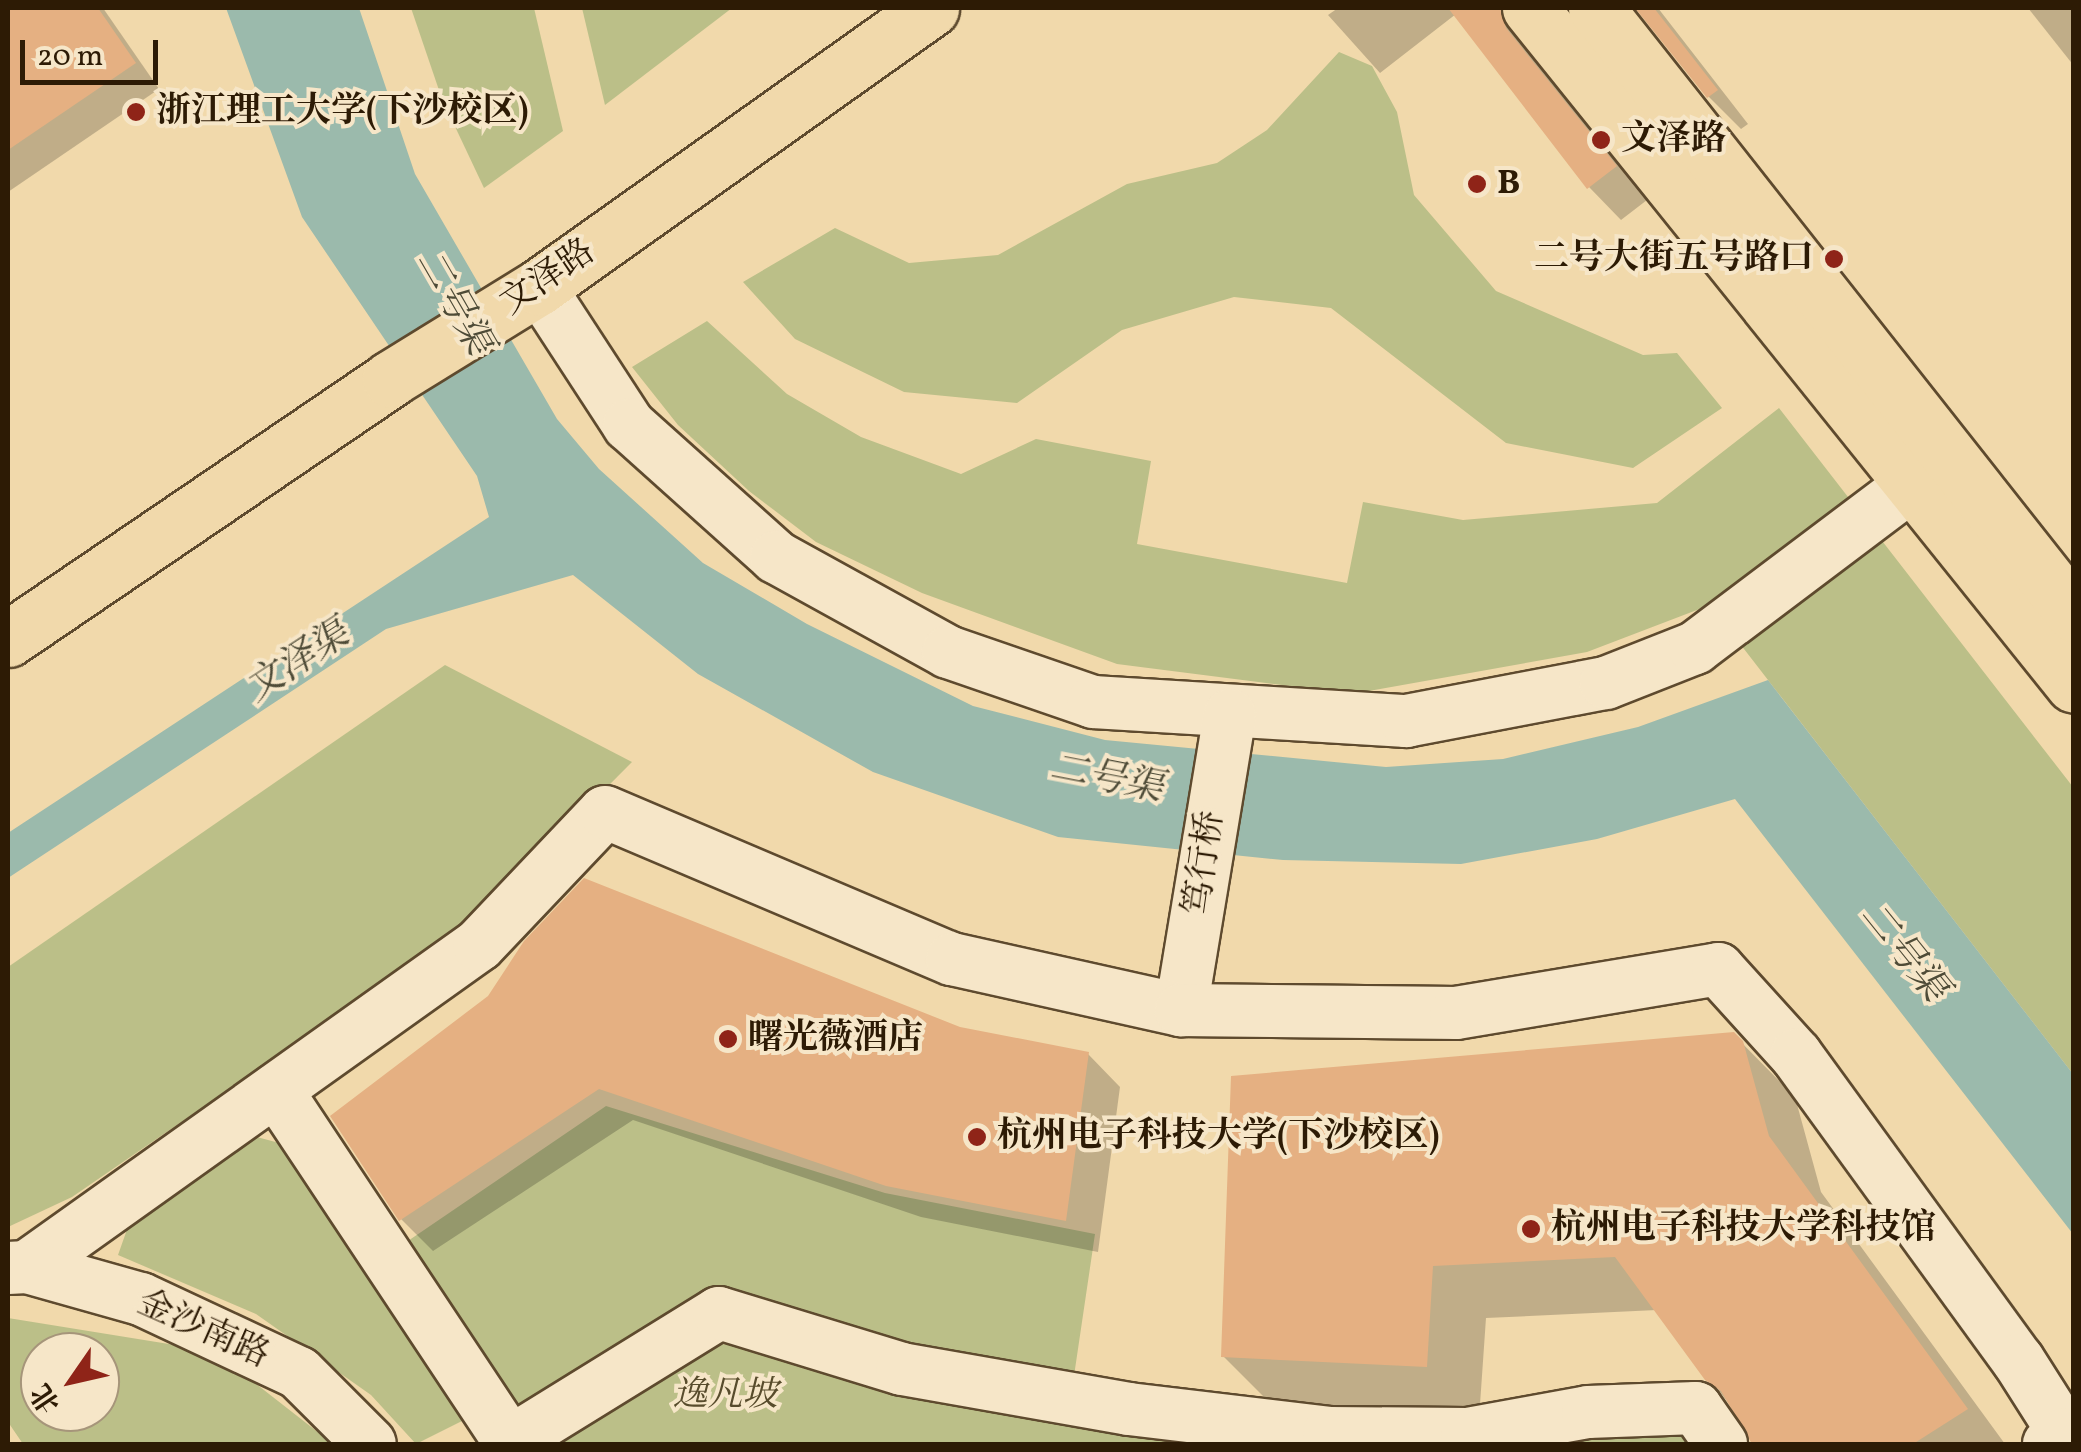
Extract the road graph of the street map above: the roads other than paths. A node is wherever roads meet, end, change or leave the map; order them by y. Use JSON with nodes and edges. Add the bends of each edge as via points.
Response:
{"nodes":[{"id":1,"x":930,"y":8,"type":"edge"},
{"id":2,"x":1530,"y":8,"type":"edge"},
{"id":3,"x":1596,"y":8,"type":"edge"},
{"id":4,"x":530,"y":292,"type":"junction"},
{"id":5,"x":1915,"y":482,"type":"junction"},
{"id":6,"x":2074,"y":614,"type":"edge"},
{"id":7,"x":8,"y":639,"type":"edge"},
{"id":8,"x":2074,"y":685,"type":"edge"},
{"id":9,"x":1227,"y":724,"type":"junction"},
{"id":10,"x":1181,"y":1010,"type":"junction"},
{"id":11,"x":276,"y":1090,"type":"junction"},
{"id":12,"x":17,"y":1268,"type":"edge"},
{"id":13,"x":509,"y":1443,"type":"edge"},
{"id":14,"x":370,"y":1444,"type":"edge"},
{"id":15,"x":1720,"y":1444,"type":"edge"},
{"id":16,"x":2049,"y":1444,"type":"edge"}],
"edges":[{"from":1,"to":4,"type":"main road","name":"文泽路"},
{"from":2,"to":5,"type":"main road"},
{"from":3,"to":6,"type":"main road"},
{"from":4,"to":7,"type":"main road","name":"文泽路","via":[[390,379]]},
{"from":4,"to":9,"type":"street","via":[[629,425],[776,557],[948,652],[1093,702]]},
{"from":5,"to":8,"type":"main road"},
{"from":5,"to":9,"type":"street","via":[[1696,648],[1606,683],[1406,721]]},
{"from":9,"to":10,"type":"street","name":"笃行桥"},
{"from":10,"to":11,"type":"street","via":[[952,959],[605,812],[480,946]]},
{"from":10,"to":16,"type":"street","via":[[1456,1014],[1718,969],[1807,1069],[2018,1360],[2065,1434]]},
{"from":11,"to":12,"type":"street"},
{"from":11,"to":13,"type":"street"},
{"from":12,"to":14,"type":"street","name":"金沙南路","via":[[141,1299],[299,1373]]},
{"from":13,"to":15,"type":"street","via":[[719,1313],[902,1369],[1129,1409],[1330,1433],[1467,1434],[1588,1412],[1696,1408]]}]}
